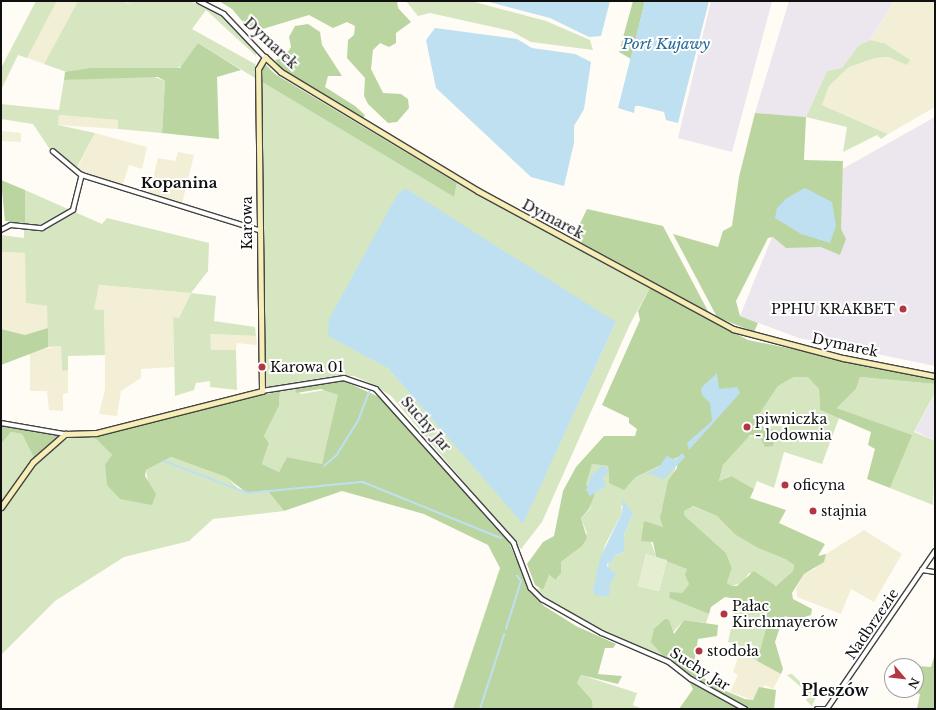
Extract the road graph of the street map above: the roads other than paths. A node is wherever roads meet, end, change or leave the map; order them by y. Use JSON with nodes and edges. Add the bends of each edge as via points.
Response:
{"nodes":[{"id":1,"x":199,"y":1,"type":"edge"},
{"id":2,"x":265,"y":57,"type":"junction"},
{"id":3,"x":53,"y":151,"type":"dead end"},
{"id":4,"x":82,"y":175,"type":"junction"},
{"id":5,"x":1,"y":230,"type":"edge"},
{"id":6,"x":259,"y":230,"type":"junction"},
{"id":7,"x":935,"y":376,"type":"edge"},
{"id":8,"x":262,"y":392,"type":"junction"},
{"id":9,"x":1,"y":423,"type":"edge"},
{"id":10,"x":65,"y":434,"type":"junction"},
{"id":11,"x":1,"y":507,"type":"edge"},
{"id":12,"x":935,"y":551,"type":"edge"},
{"id":13,"x":922,"y":570,"type":"junction"},
{"id":14,"x":935,"y":572,"type":"edge"},
{"id":15,"x":746,"y":709,"type":"edge"},
{"id":16,"x":817,"y":709,"type":"edge"},
{"id":17,"x":826,"y":709,"type":"edge"}],
"edges":[{"from":1,"to":2,"type":"street","name":"Dymarek","via":[[224,14]]},
{"from":2,"to":6,"type":"street","name":"Karowa","via":[[258,69]]},
{"from":2,"to":7,"type":"street","name":"Dymarek","via":[[281,72],[478,191],[733,329],[843,358]]},
{"from":3,"to":4,"type":"street"},
{"from":4,"to":5,"type":"street","via":[[73,210],[42,228],[12,225]]},
{"from":4,"to":6,"type":"street"},
{"from":6,"to":8,"type":"street","name":"Karowa"},
{"from":8,"to":10,"type":"street","name":"Suchy Jar","via":[[96,433]]},
{"from":8,"to":15,"type":"street","name":"Suchy Jar","via":[[344,378],[376,389],[514,544],[531,588],[542,599],[602,633],[669,662],[691,679]]},
{"from":9,"to":10,"type":"street","name":"Suchy Jar"},
{"from":10,"to":11,"type":"street","via":[[33,462]]},
{"from":12,"to":13,"type":"street","name":"Nadbrzezie"},
{"from":13,"to":14,"type":"street"},
{"from":13,"to":17,"type":"street","name":"Nadbrzezie"},
{"from":16,"to":17,"type":"street"}]}
